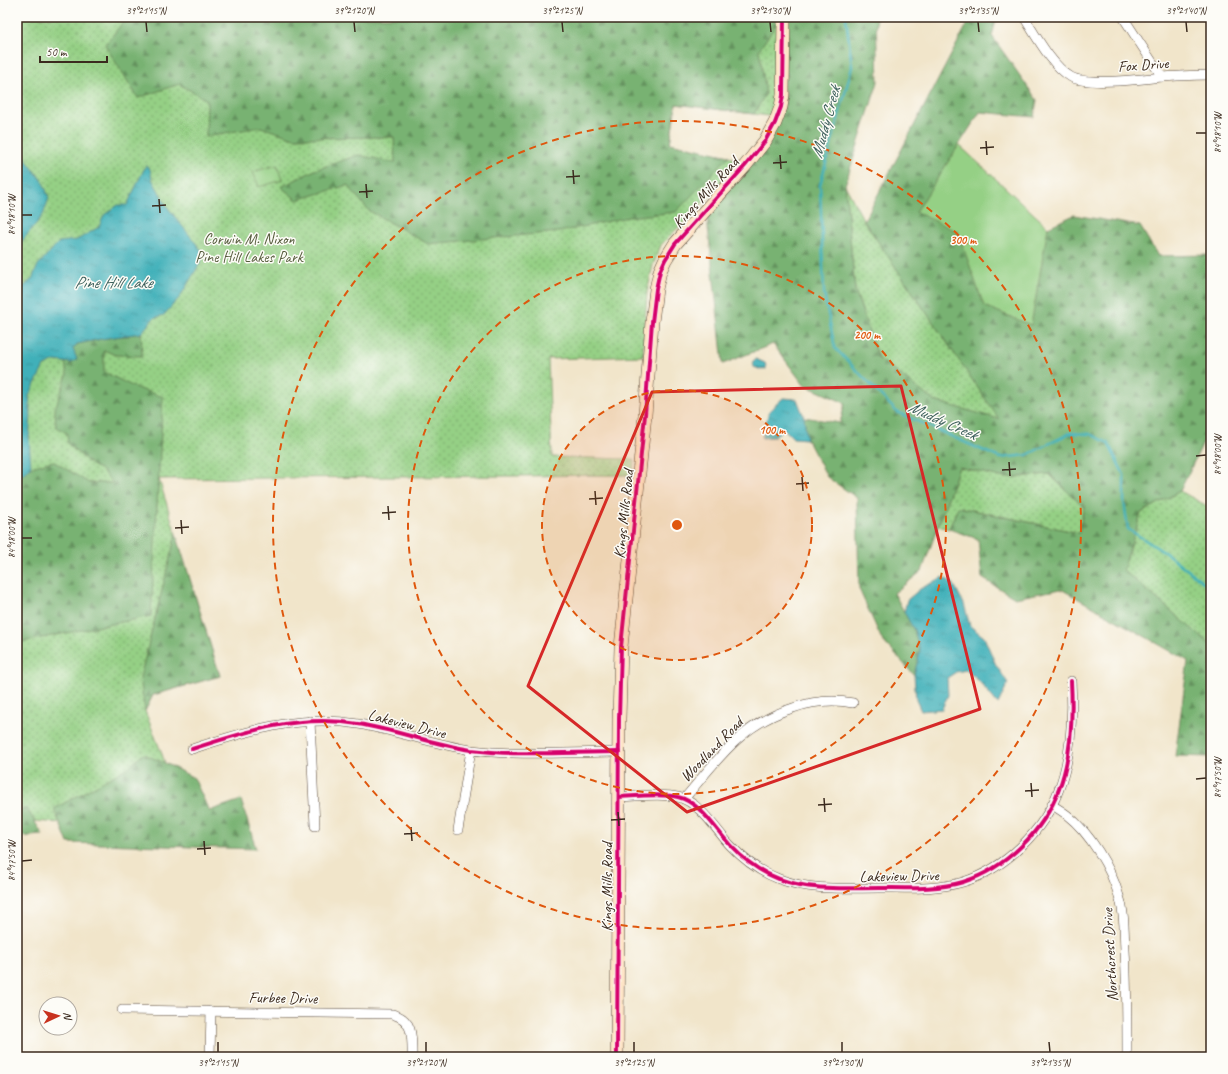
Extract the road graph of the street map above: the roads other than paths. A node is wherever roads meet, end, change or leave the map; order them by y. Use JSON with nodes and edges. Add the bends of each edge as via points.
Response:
{"nodes":[{"id":1,"x":784,"y":17,"type":"edge"},
{"id":2,"x":1024,"y":17,"type":"edge"},
{"id":3,"x":1123,"y":17,"type":"edge"},
{"id":4,"x":1211,"y":75,"type":"edge"},
{"id":5,"x":1162,"y":77,"type":"junction"},
{"id":6,"x":1071,"y":681,"type":"dead end"},
{"id":7,"x":853,"y":703,"type":"dead end"},
{"id":8,"x":310,"y":721,"type":"junction"},
{"id":9,"x":192,"y":749,"type":"dead end"},
{"id":10,"x":472,"y":750,"type":"junction"},
{"id":11,"x":619,"y":752,"type":"junction"},
{"id":12,"x":619,"y":797,"type":"junction"},
{"id":13,"x":684,"y":799,"type":"junction"},
{"id":14,"x":1052,"y":805,"type":"junction"},
{"id":15,"x":315,"y":826,"type":"dead end"},
{"id":16,"x":458,"y":830,"type":"dead end"},
{"id":17,"x":122,"y":1010,"type":"dead end"},
{"id":18,"x":210,"y":1011,"type":"junction"},
{"id":19,"x":210,"y":1057,"type":"edge"},
{"id":20,"x":412,"y":1057,"type":"edge"},
{"id":21,"x":617,"y":1057,"type":"edge"},
{"id":22,"x":1127,"y":1057,"type":"edge"}],
"edges":[{"from":1,"to":11,"type":"street","name":"Kings Mills Road","via":[[783,95],[775,123],[762,146],[675,244],[660,271],[652,322],[623,624]]},
{"from":2,"to":5,"type":"street","name":"Fox Drive","via":[[1054,61],[1067,75],[1076,80],[1116,81]]},
{"from":3,"to":5,"type":"street"},
{"from":4,"to":5,"type":"street","name":"Fox Drive"},
{"from":6,"to":14,"type":"street","name":"Lakeview Drive","via":[[1072,720],[1066,767]]},
{"from":7,"to":13,"type":"street","name":"Woodland Road","via":[[832,700],[819,702],[785,710],[766,718],[737,739]]},
{"from":8,"to":9,"type":"street","name":"Lakeview Drive","via":[[269,726]]},
{"from":8,"to":10,"type":"street","name":"Lakeview Drive","via":[[356,723]]},
{"from":8,"to":15,"type":"street"},
{"from":10,"to":11,"type":"street","name":"Lakeview Drive","via":[[509,753]]},
{"from":10,"to":16,"type":"street"},
{"from":11,"to":12,"type":"street","name":"Kings Mills Road"},
{"from":12,"to":13,"type":"street","name":"Lakeview Drive","via":[[671,796]]},
{"from":12,"to":21,"type":"street","name":"Kings Mills Road"},
{"from":13,"to":14,"type":"street","name":"Lakeview Drive","via":[[694,805],[730,845],[756,868],[787,881],[827,888],[921,888],[948,886],[968,880],[999,865],[1015,852]]},
{"from":14,"to":22,"type":"street","name":"Northcrest Drive","via":[[1075,822],[1096,848],[1113,877],[1120,896],[1124,922]]},
{"from":17,"to":18,"type":"street","name":"Furbee Drive"},
{"from":18,"to":19,"type":"street"},
{"from":18,"to":20,"type":"street","name":"Furbee Drive","via":[[372,1013],[398,1016],[410,1028]]}]}
